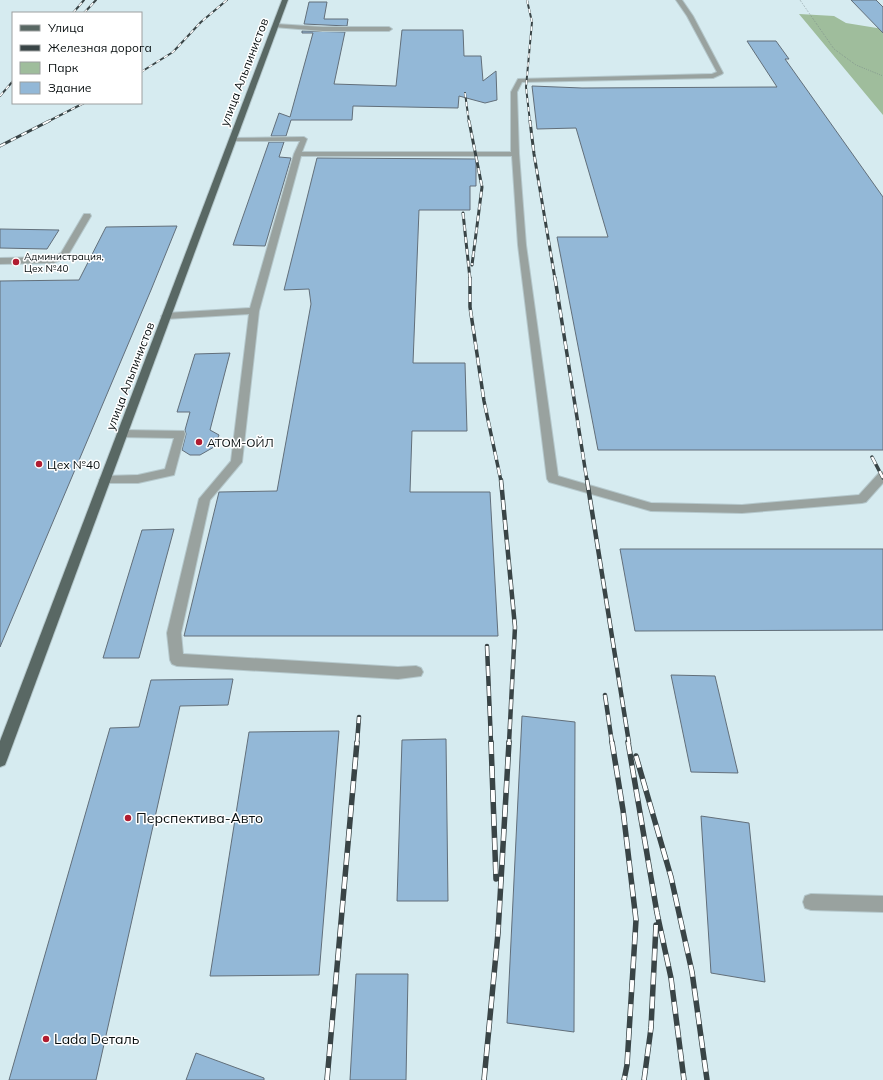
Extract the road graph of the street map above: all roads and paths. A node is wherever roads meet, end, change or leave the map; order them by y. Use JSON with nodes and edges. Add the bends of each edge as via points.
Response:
{"nodes":[{"id":1,"x":285,"y":0,"type":"edge"},
{"id":2,"x":679,"y":0,"type":"edge"},
{"id":3,"x":800,"y":0,"type":"edge"},
{"id":4,"x":276,"y":26,"type":"junction"},
{"id":5,"x":389,"y":29,"type":"dead end"},
{"id":6,"x":883,"y":76,"type":"edge"},
{"id":7,"x":233,"y":139,"type":"junction"},
{"id":8,"x":298,"y":154,"type":"junction"},
{"id":9,"x":515,"y":154,"type":"junction"},
{"id":10,"x":87,"y":216,"type":"dead end"},
{"id":11,"x":0,"y":261,"type":"edge"},
{"id":12,"x":254,"y":311,"type":"junction"},
{"id":13,"x":166,"y":316,"type":"junction"},
{"id":14,"x":122,"y":434,"type":"junction"},
{"id":15,"x":883,"y":476,"type":"edge"},
{"id":16,"x":105,"y":480,"type":"junction"},
{"id":17,"x":416,"y":672,"type":"dead end"},
{"id":18,"x":0,"y":760,"type":"edge"},
{"id":19,"x":810,"y":902,"type":"dead end"},
{"id":20,"x":883,"y":904,"type":"edge"}],
"edges":[{"from":1,"to":4,"type":"main road","name":"улица Альпинистов"},
{"from":2,"to":9,"type":"lane","via":[[720,73],[713,76],[520,80],[514,92]]},
{"from":3,"to":6,"type":"path","via":[[834,50],[856,66]]},
{"from":4,"to":5,"type":"lane"},
{"from":4,"to":7,"type":"main road","name":"улица Альпинистов"},
{"from":7,"to":8,"type":"lane","via":[[304,140]]},
{"from":7,"to":13,"type":"main road","name":"улица Альпинистов"},
{"from":8,"to":9,"type":"lane"},
{"from":8,"to":12,"type":"lane"},
{"from":9,"to":15,"type":"lane","via":[[522,245],[553,479],[651,507],[742,509],[862,499]]},
{"from":10,"to":11,"type":"lane","via":[[64,255],[54,260]]},
{"from":12,"to":13,"type":"lane"},
{"from":12,"to":17,"type":"lane","via":[[236,462],[204,500],[174,633],[177,660]]},
{"from":13,"to":14,"type":"main road","name":"улица Альпинистов"},
{"from":14,"to":16,"type":"main road","name":"улица Альпинистов"},
{"from":14,"to":16,"type":"lane","via":[[180,434],[170,472],[138,479]]},
{"from":16,"to":18,"type":"main road","name":"улица Альпинистов"},
{"from":19,"to":20,"type":"lane"}]}
